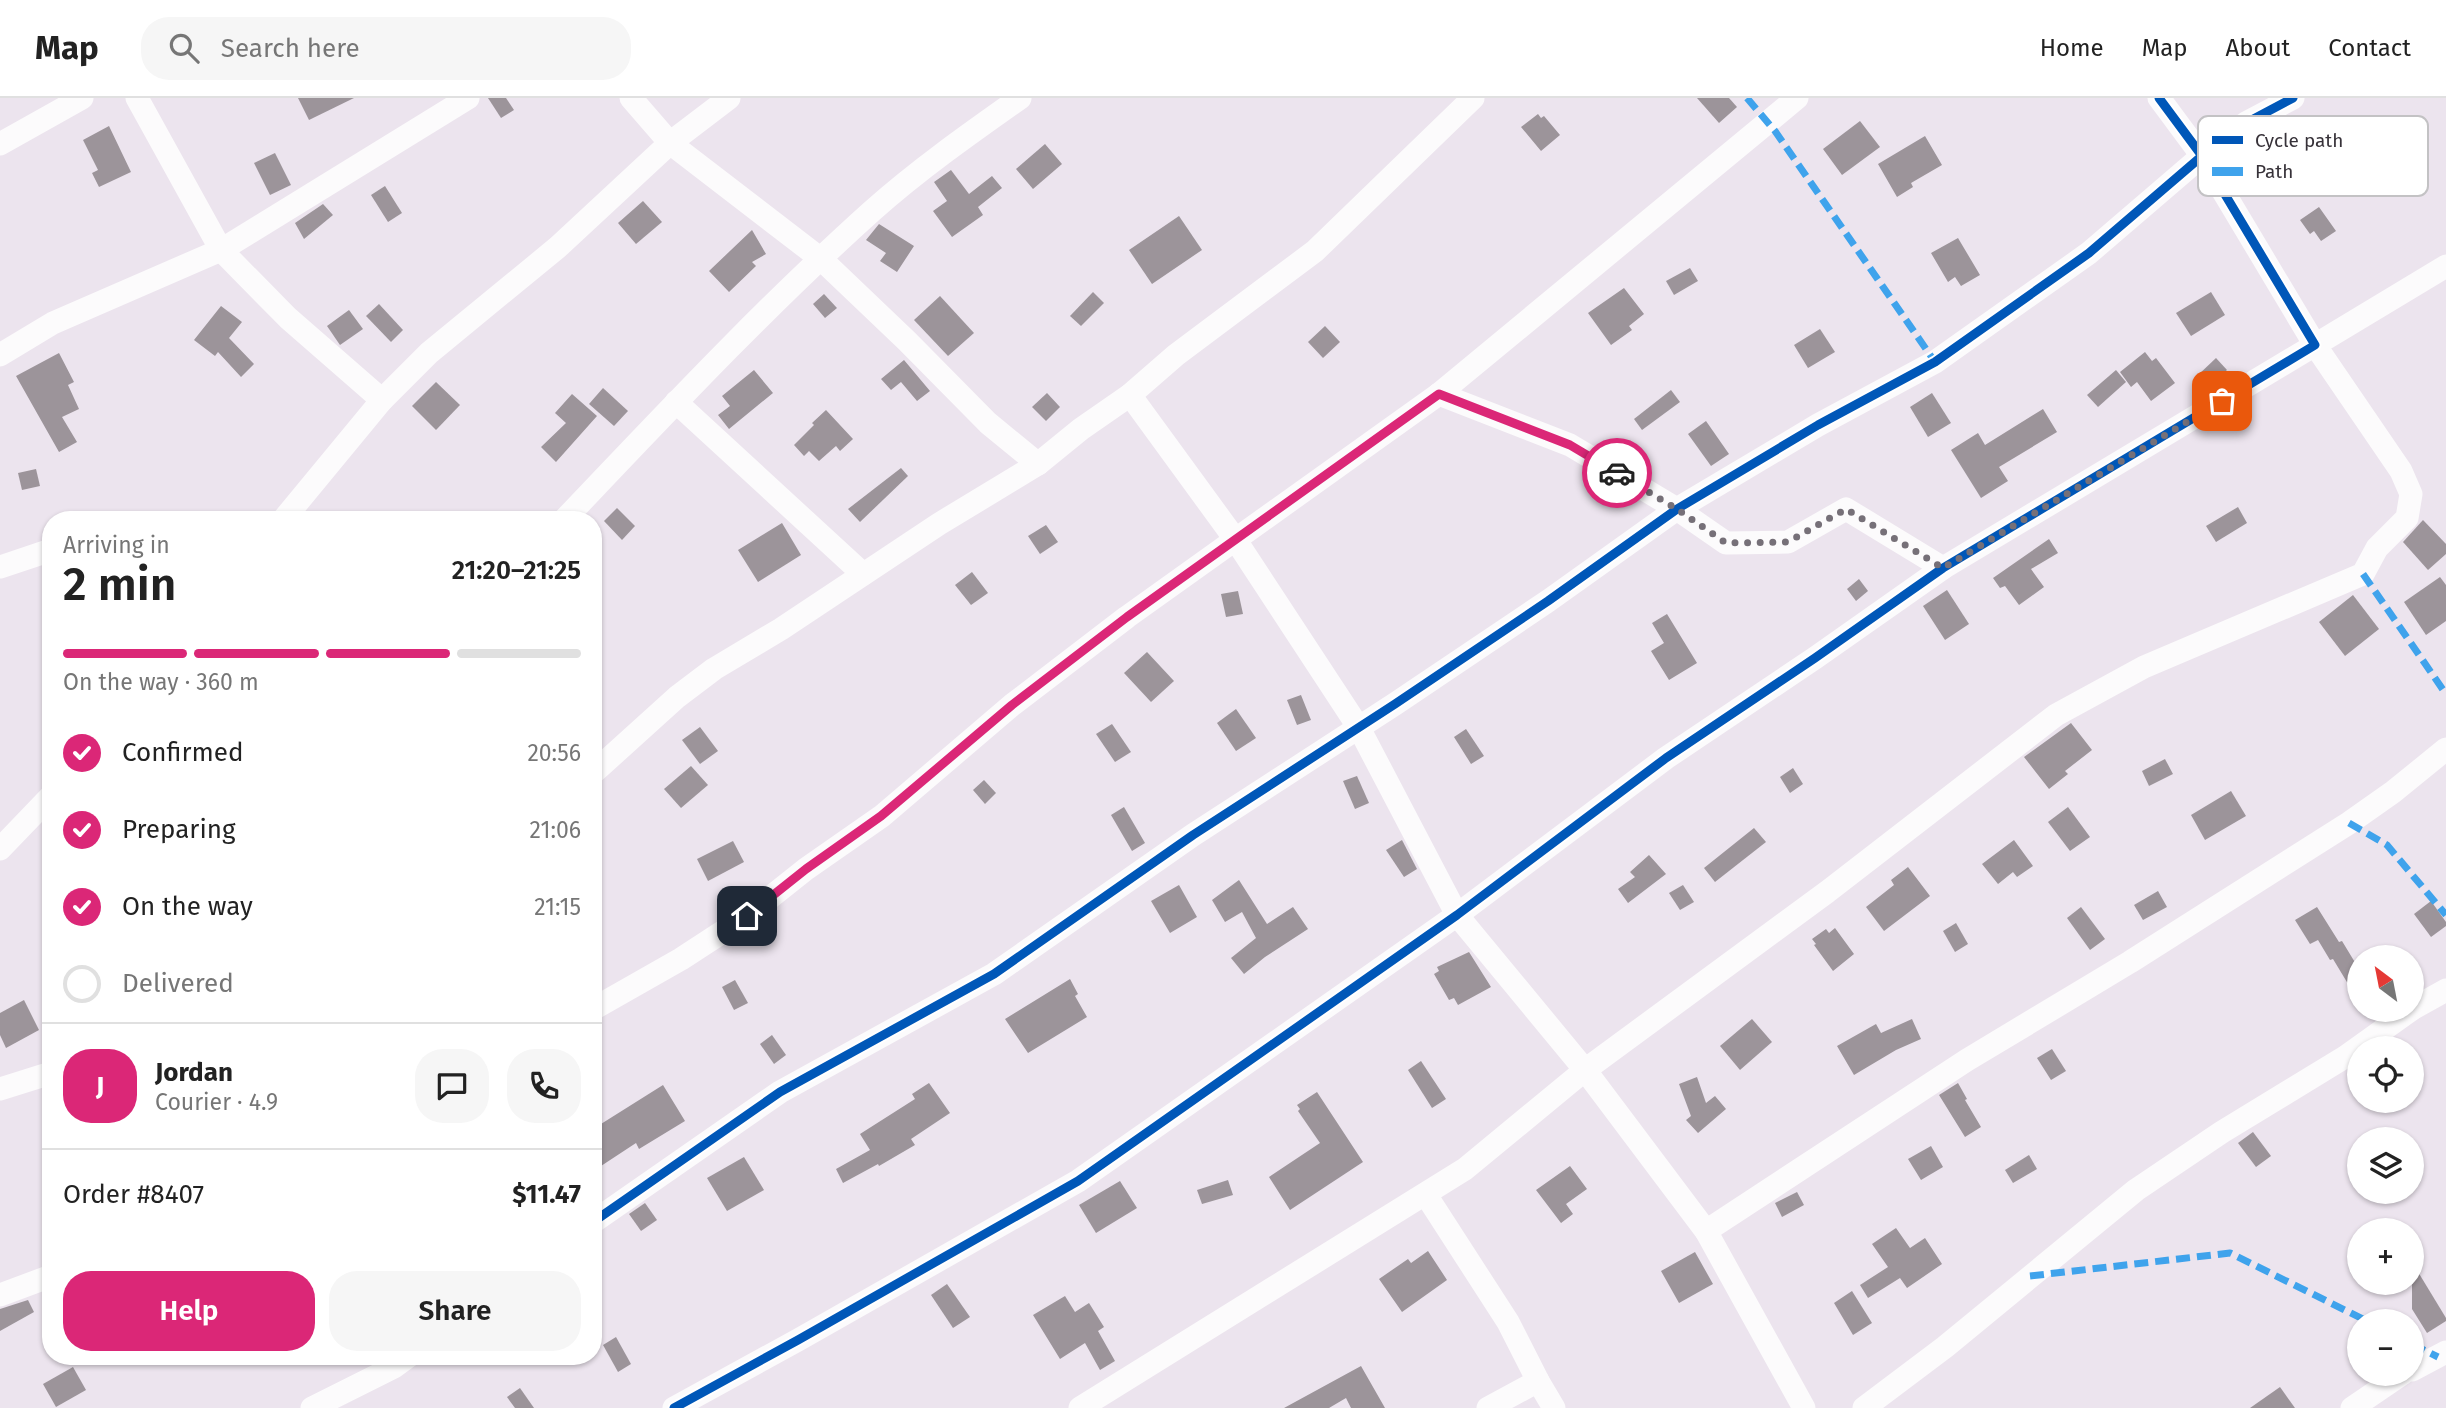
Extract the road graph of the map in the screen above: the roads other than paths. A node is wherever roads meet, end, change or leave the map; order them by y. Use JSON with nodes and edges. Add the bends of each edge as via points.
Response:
{"nodes":[{"id":1,"x":82,"y":98,"type":"edge"},
{"id":2,"x":137,"y":98,"type":"edge"},
{"id":3,"x":468,"y":98,"type":"edge"},
{"id":4,"x":631,"y":98,"type":"edge"},
{"id":5,"x":729,"y":98,"type":"edge"},
{"id":6,"x":1020,"y":98,"type":"edge"},
{"id":7,"x":1473,"y":98,"type":"edge"},
{"id":8,"x":1797,"y":98,"type":"edge"},
{"id":9,"x":2159,"y":98,"type":"edge"},
{"id":10,"x":2293,"y":98,"type":"edge"},
{"id":11,"x":2259,"y":116,"type":"edge"},
{"id":12,"x":0,"y":144,"type":"edge"},
{"id":13,"x":670,"y":144,"type":"junction"},
{"id":14,"x":2198,"y":151,"type":"edge"},
{"id":15,"x":2198,"y":159,"type":"edge"},
{"id":16,"x":2226,"y":196,"type":"edge"},
{"id":17,"x":221,"y":250,"type":"junction"},
{"id":18,"x":821,"y":259,"type":"junction"},
{"id":19,"x":2446,"y":266,"type":"edge"},
{"id":20,"x":2315,"y":345,"type":"junction"},
{"id":21,"x":0,"y":355,"type":"edge"},
{"id":22,"x":1439,"y":394,"type":"junction"},
{"id":23,"x":1130,"y":395,"type":"junction"},
{"id":24,"x":382,"y":400,"type":"junction"},
{"id":25,"x":676,"y":402,"type":"junction"},
{"id":26,"x":1038,"y":464,"type":"junction"},
{"id":27,"x":1677,"y":509,"type":"junction"},
{"id":28,"x":290,"y":511,"type":"edge"},
{"id":29,"x":573,"y":511,"type":"edge"},
{"id":30,"x":1235,"y":540,"type":"junction"},
{"id":31,"x":42,"y":553,"type":"edge"},
{"id":32,"x":0,"y":567,"type":"edge"},
{"id":33,"x":1943,"y":568,"type":"junction"},
{"id":34,"x":863,"y":574,"type":"junction"},
{"id":35,"x":1359,"y":727,"type":"junction"},
{"id":36,"x":2446,"y":749,"type":"edge"},
{"id":37,"x":602,"y":765,"type":"edge"},
{"id":38,"x":42,"y":805,"type":"edge"},
{"id":39,"x":0,"y":849,"type":"edge"},
{"id":40,"x":1457,"y":915,"type":"junction"},
{"id":41,"x":2446,"y":990,"type":"edge"},
{"id":42,"x":2424,"y":1003,"type":"edge"},
{"id":43,"x":602,"y":1004,"type":"edge"},
{"id":44,"x":2394,"y":1022,"type":"edge"},
{"id":45,"x":1585,"y":1070,"type":"junction"},
{"id":46,"x":42,"y":1076,"type":"edge"},
{"id":47,"x":0,"y":1089,"type":"edge"},
{"id":48,"x":1426,"y":1195,"type":"junction"},
{"id":49,"x":602,"y":1216,"type":"edge"},
{"id":50,"x":1706,"y":1231,"type":"junction"},
{"id":51,"x":42,"y":1280,"type":"edge"},
{"id":52,"x":0,"y":1296,"type":"edge"},
{"id":53,"x":2446,"y":1352,"type":"edge"},
{"id":54,"x":2424,"y":1364,"type":"edge"},
{"id":55,"x":397,"y":1365,"type":"edge"},
{"id":56,"x":1538,"y":1381,"type":"junction"},
{"id":57,"x":2384,"y":1386,"type":"edge"},
{"id":58,"x":312,"y":1408,"type":"edge"},
{"id":59,"x":674,"y":1408,"type":"edge"},
{"id":60,"x":1080,"y":1408,"type":"edge"},
{"id":61,"x":1488,"y":1408,"type":"edge"},
{"id":62,"x":1554,"y":1408,"type":"edge"},
{"id":63,"x":1804,"y":1408,"type":"edge"},
{"id":64,"x":1864,"y":1408,"type":"edge"},
{"id":65,"x":2352,"y":1408,"type":"edge"}],
"edges":[{"from":1,"to":12,"type":"street"},
{"from":2,"to":17,"type":"street"},
{"from":3,"to":17,"type":"street"},
{"from":4,"to":13,"type":"street"},
{"from":5,"to":13,"type":"street"},
{"from":6,"to":18,"type":"street","via":[[937,158]]},
{"from":7,"to":23,"type":"street","via":[[1315,251]]},
{"from":8,"to":22,"type":"street"},
{"from":9,"to":14,"type":"street"},
{"from":10,"to":11,"type":"street"},
{"from":13,"to":18,"type":"street"},
{"from":13,"to":24,"type":"street","via":[[558,247],[429,353]]},
{"from":15,"to":27,"type":"street","via":[[2089,253],[1935,362]]},
{"from":16,"to":20,"type":"street"},
{"from":17,"to":21,"type":"street","via":[[53,324]]},
{"from":17,"to":24,"type":"street","via":[[288,318]]},
{"from":18,"to":25,"type":"street"},
{"from":18,"to":26,"type":"street","via":[[988,423]]},
{"from":19,"to":20,"type":"street"},
{"from":20,"to":33,"type":"street"},
{"from":20,"to":45,"type":"street","via":[[2412,494],[2407,518],[2376,548],[2363,574],[2144,667],[2056,715]]},
{"from":22,"to":27,"type":"street","via":[[1570,445]]},
{"from":22,"to":30,"type":"street"},
{"from":23,"to":26,"type":"street"},
{"from":23,"to":30,"type":"street"},
{"from":24,"to":28,"type":"street"},
{"from":25,"to":29,"type":"street"},
{"from":25,"to":34,"type":"street"},
{"from":26,"to":34,"type":"street"},
{"from":27,"to":33,"type":"street","via":[[1726,543],[1788,542],[1846,509]]},
{"from":27,"to":35,"type":"street"},
{"from":30,"to":35,"type":"street"},
{"from":30,"to":43,"type":"street","via":[[1012,705],[881,816],[747,916]]},
{"from":31,"to":32,"type":"street"},
{"from":33,"to":40,"type":"street","via":[[1667,758]]},
{"from":34,"to":37,"type":"street","via":[[715,669]]},
{"from":35,"to":40,"type":"street"},
{"from":35,"to":49,"type":"street","via":[[1193,835],[994,974],[780,1092]]},
{"from":36,"to":50,"type":"street","via":[[2349,823],[1967,1060]]},
{"from":38,"to":39,"type":"street"},
{"from":40,"to":45,"type":"street"},
{"from":40,"to":59,"type":"street","via":[[1078,1181]]},
{"from":41,"to":42,"type":"street"},
{"from":44,"to":64,"type":"street","via":[[2136,1190]]},
{"from":45,"to":48,"type":"street","via":[[1465,1169]]},
{"from":45,"to":50,"type":"street"},
{"from":46,"to":47,"type":"street"},
{"from":48,"to":56,"type":"street","via":[[1507,1322]]},
{"from":48,"to":60,"type":"street"},
{"from":50,"to":63,"type":"street"},
{"from":51,"to":52,"type":"street"},
{"from":53,"to":54,"type":"street"},
{"from":55,"to":58,"type":"street"},
{"from":56,"to":61,"type":"street"},
{"from":56,"to":62,"type":"street"},
{"from":57,"to":65,"type":"street"}]}
